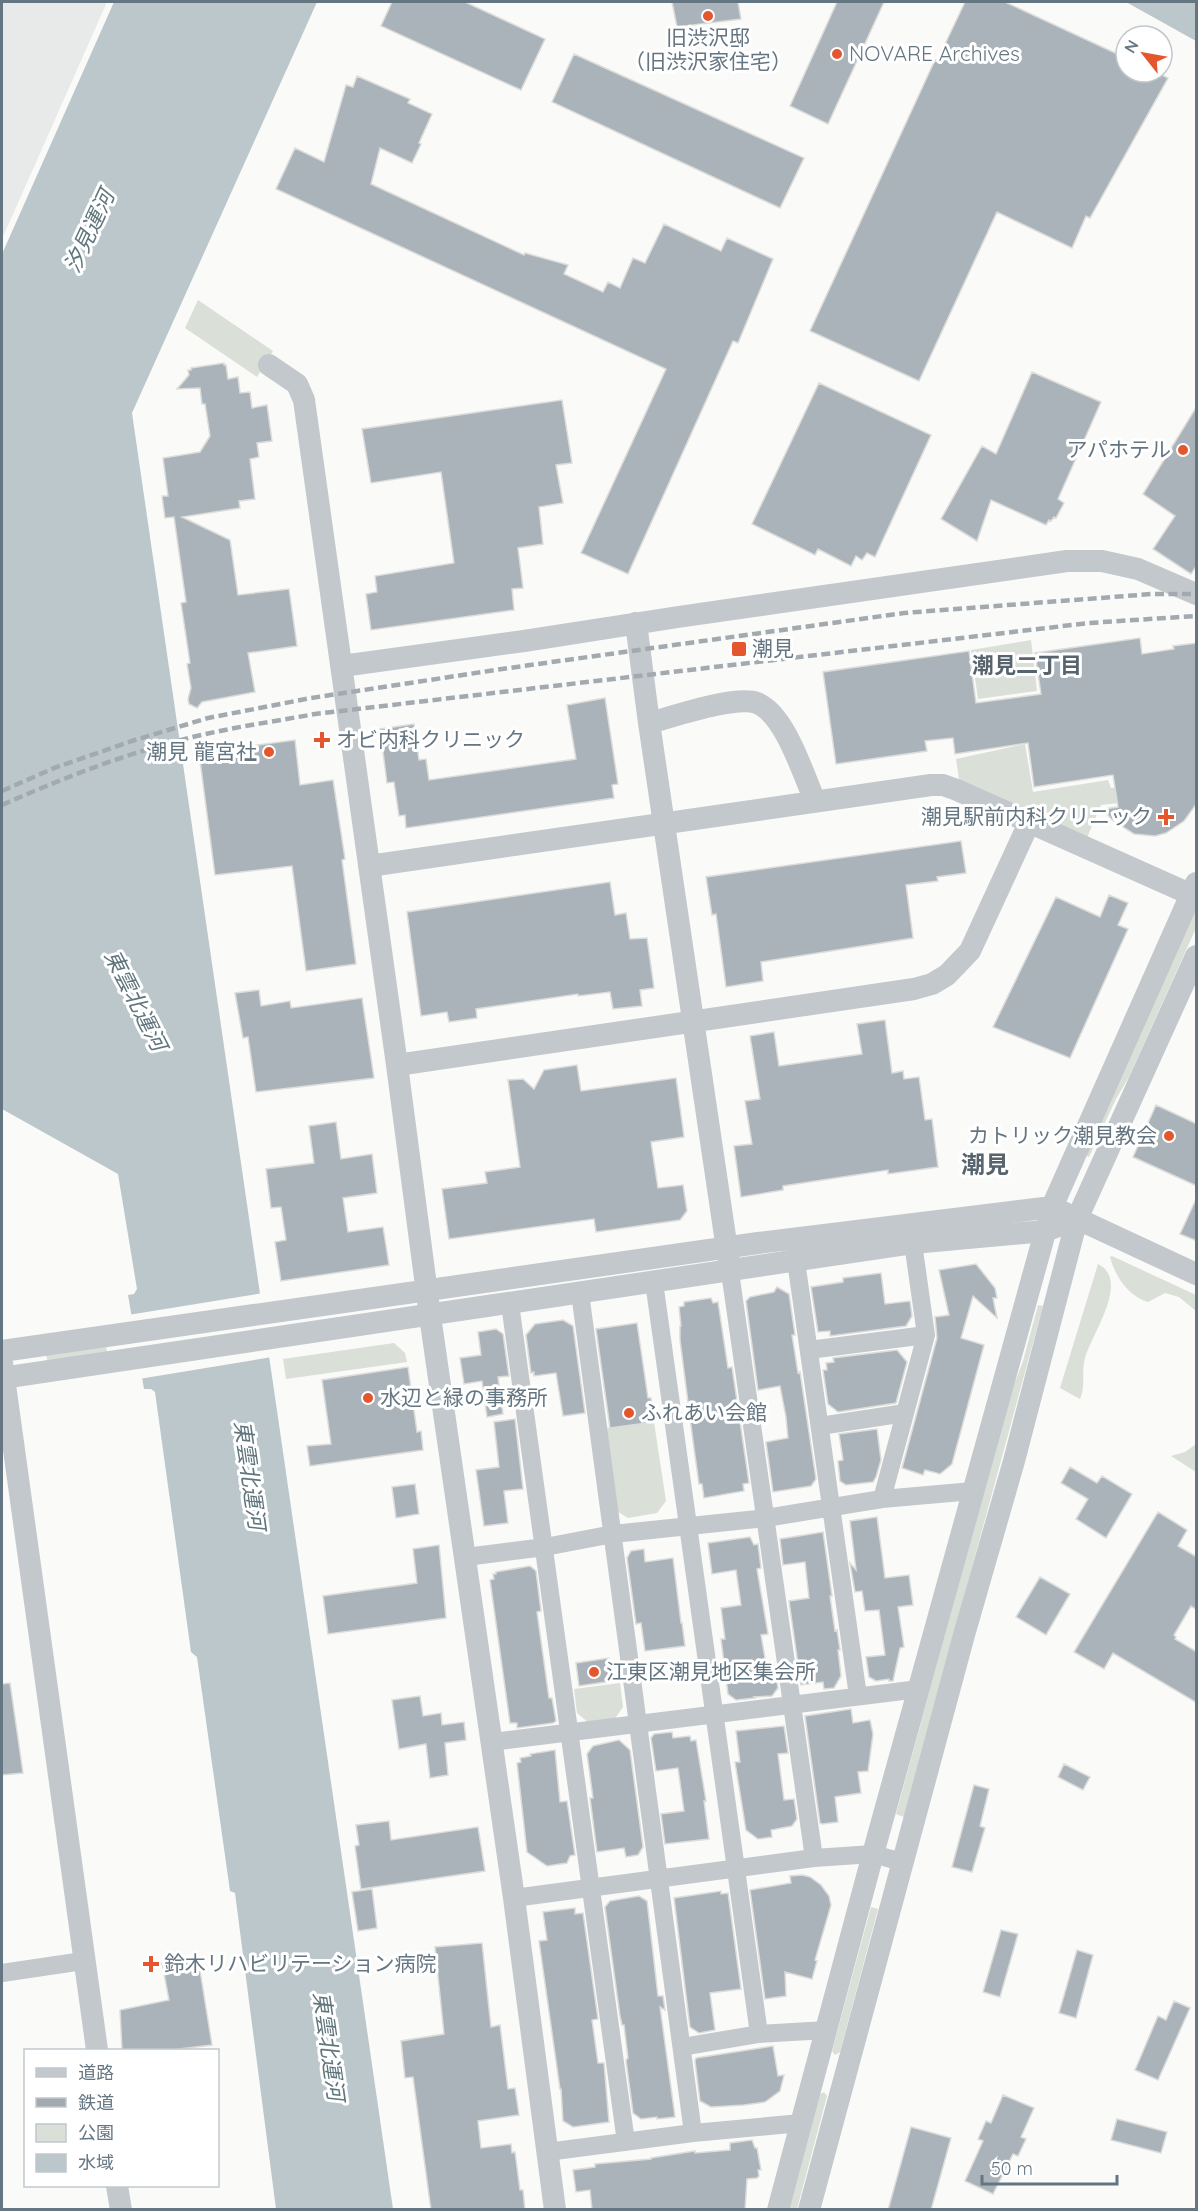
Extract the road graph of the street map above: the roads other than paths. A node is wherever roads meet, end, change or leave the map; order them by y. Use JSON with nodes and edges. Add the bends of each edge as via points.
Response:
{"nodes":[{"id":1,"x":269,"y":365,"type":"dead end"},
{"id":2,"x":1197,"y":594,"type":"edge"},
{"id":3,"x":636,"y":623,"type":"junction"},
{"id":4,"x":342,"y":666,"type":"junction"},
{"id":5,"x":649,"y":723,"type":"junction"},
{"id":6,"x":815,"y":801,"type":"junction"},
{"id":7,"x":664,"y":822,"type":"junction"},
{"id":8,"x":1029,"y":822,"type":"junction"},
{"id":9,"x":369,"y":866,"type":"junction"},
{"id":10,"x":1194,"y":889,"type":"edge"},
{"id":11,"x":1197,"y":956,"type":"edge"},
{"id":12,"x":692,"y":1022,"type":"junction"},
{"id":13,"x":397,"y":1065,"type":"junction"},
{"id":14,"x":1053,"y":1207,"type":"junction"},
{"id":15,"x":1077,"y":1219,"type":"junction"},
{"id":16,"x":1045,"y":1231,"type":"junction"},
{"id":17,"x":913,"y":1243,"type":"junction"},
{"id":18,"x":726,"y":1247,"type":"junction"},
{"id":19,"x":796,"y":1262,"type":"junction"},
{"id":20,"x":730,"y":1272,"type":"junction"},
{"id":21,"x":1197,"y":1274,"type":"edge"},
{"id":22,"x":654,"y":1282,"type":"junction"},
{"id":23,"x":426,"y":1290,"type":"junction"},
{"id":24,"x":580,"y":1293,"type":"junction"},
{"id":25,"x":510,"y":1304,"type":"junction"},
{"id":26,"x":430,"y":1316,"type":"junction"},
{"id":27,"x":926,"y":1335,"type":"junction"},
{"id":28,"x":809,"y":1350,"type":"junction"},
{"id":29,"x":2,"y":1351,"type":"edge"},
{"id":30,"x":2,"y":1371,"type":"edge"},
{"id":31,"x":905,"y":1413,"type":"junction"},
{"id":32,"x":820,"y":1426,"type":"junction"},
{"id":33,"x":974,"y":1491,"type":"junction"},
{"id":34,"x":882,"y":1499,"type":"junction"},
{"id":35,"x":832,"y":1507,"type":"junction"},
{"id":36,"x":766,"y":1518,"type":"junction"},
{"id":37,"x":688,"y":1527,"type":"junction"},
{"id":38,"x":613,"y":1534,"type":"junction"},
{"id":39,"x":545,"y":1547,"type":"junction"},
{"id":40,"x":466,"y":1557,"type":"junction"},
{"id":41,"x":919,"y":1689,"type":"junction"},
{"id":42,"x":858,"y":1696,"type":"junction"},
{"id":43,"x":791,"y":1705,"type":"junction"},
{"id":44,"x":714,"y":1714,"type":"junction"},
{"id":45,"x":637,"y":1724,"type":"junction"},
{"id":46,"x":570,"y":1732,"type":"junction"},
{"id":47,"x":492,"y":1742,"type":"junction"},
{"id":48,"x":873,"y":1854,"type":"junction"},
{"id":49,"x":814,"y":1858,"type":"junction"},
{"id":50,"x":902,"y":1862,"type":"junction"},
{"id":51,"x":736,"y":1869,"type":"junction"},
{"id":52,"x":658,"y":1880,"type":"junction"},
{"id":53,"x":591,"y":1888,"type":"junction"},
{"id":54,"x":514,"y":1898,"type":"junction"},
{"id":55,"x":83,"y":1961,"type":"junction"},
{"id":56,"x":2,"y":1973,"type":"edge"},
{"id":57,"x":826,"y":2030,"type":"junction"},
{"id":58,"x":759,"y":2034,"type":"junction"},
{"id":59,"x":682,"y":2047,"type":"junction"},
{"id":60,"x":97,"y":2049,"type":"edge"},
{"id":61,"x":801,"y":2123,"type":"junction"},
{"id":62,"x":693,"y":2133,"type":"junction"},
{"id":63,"x":626,"y":2142,"type":"junction"},
{"id":64,"x":547,"y":2152,"type":"junction"},
{"id":65,"x":117,"y":2187,"type":"edge"},
{"id":66,"x":121,"y":2210,"type":"edge"},
{"id":67,"x":555,"y":2210,"type":"edge"},
{"id":68,"x":778,"y":2210,"type":"edge"},
{"id":69,"x":808,"y":2210,"type":"edge"}],
"edges":[{"from":1,"to":4,"type":"street","via":[[297,384],[304,400]]},
{"from":2,"to":3,"type":"street","via":[[1138,569],[1102,561],[1067,561]]},
{"from":3,"to":4,"type":"street"},
{"from":3,"to":5,"type":"street"},
{"from":4,"to":9,"type":"street"},
{"from":5,"to":6,"type":"street","via":[[711,706],[756,702],[780,725]]},
{"from":5,"to":7,"type":"street"},
{"from":6,"to":7,"type":"street"},
{"from":6,"to":8,"type":"street","via":[[943,785]]},
{"from":7,"to":9,"type":"street"},
{"from":7,"to":12,"type":"street"},
{"from":8,"to":10,"type":"street"},
{"from":8,"to":12,"type":"street","via":[[970,951],[947,975],[932,984]]},
{"from":9,"to":13,"type":"street"},
{"from":10,"to":14,"type":"street"},
{"from":11,"to":15,"type":"street"},
{"from":12,"to":13,"type":"street"},
{"from":12,"to":18,"type":"street"},
{"from":13,"to":23,"type":"street"},
{"from":14,"to":15,"type":"street"},
{"from":14,"to":16,"type":"street"},
{"from":14,"to":18,"type":"street"},
{"from":15,"to":16,"type":"street"},
{"from":15,"to":21,"type":"street"},
{"from":15,"to":50,"type":"street"},
{"from":16,"to":17,"type":"street"},
{"from":16,"to":33,"type":"street"},
{"from":17,"to":19,"type":"street"},
{"from":17,"to":27,"type":"street"},
{"from":18,"to":20,"type":"street"},
{"from":18,"to":23,"type":"street"},
{"from":19,"to":20,"type":"street"},
{"from":19,"to":28,"type":"street"},
{"from":20,"to":22,"type":"street"},
{"from":20,"to":36,"type":"street"},
{"from":22,"to":24,"type":"street"},
{"from":22,"to":37,"type":"street"},
{"from":23,"to":26,"type":"street"},
{"from":23,"to":29,"type":"street"},
{"from":24,"to":25,"type":"street"},
{"from":24,"to":38,"type":"street"},
{"from":25,"to":26,"type":"street"},
{"from":25,"to":39,"type":"street"},
{"from":26,"to":30,"type":"street","via":[[111,1363]]},
{"from":26,"to":40,"type":"street"},
{"from":27,"to":28,"type":"street"},
{"from":27,"to":31,"type":"street"},
{"from":28,"to":32,"type":"street"},
{"from":30,"to":55,"type":"street"},
{"from":31,"to":32,"type":"street"},
{"from":31,"to":34,"type":"street"},
{"from":32,"to":35,"type":"street"},
{"from":33,"to":34,"type":"street"},
{"from":33,"to":41,"type":"street"},
{"from":34,"to":35,"type":"street"},
{"from":35,"to":36,"type":"street"},
{"from":35,"to":42,"type":"street"},
{"from":36,"to":37,"type":"street"},
{"from":36,"to":43,"type":"street"},
{"from":37,"to":38,"type":"street"},
{"from":37,"to":44,"type":"street"},
{"from":38,"to":39,"type":"street"},
{"from":38,"to":45,"type":"street"},
{"from":39,"to":40,"type":"street"},
{"from":39,"to":46,"type":"street"},
{"from":40,"to":47,"type":"street"},
{"from":41,"to":42,"type":"street"},
{"from":41,"to":48,"type":"street"},
{"from":42,"to":43,"type":"street"},
{"from":43,"to":44,"type":"street"},
{"from":43,"to":49,"type":"street"},
{"from":44,"to":45,"type":"street"},
{"from":44,"to":51,"type":"street"},
{"from":45,"to":46,"type":"street"},
{"from":45,"to":52,"type":"street"},
{"from":46,"to":47,"type":"street"},
{"from":46,"to":53,"type":"street"},
{"from":47,"to":54,"type":"street"},
{"from":48,"to":49,"type":"street"},
{"from":48,"to":50,"type":"street"},
{"from":48,"to":57,"type":"street"},
{"from":49,"to":51,"type":"street"},
{"from":50,"to":69,"type":"street"},
{"from":51,"to":52,"type":"street"},
{"from":51,"to":58,"type":"street"},
{"from":52,"to":53,"type":"street"},
{"from":52,"to":59,"type":"street"},
{"from":53,"to":54,"type":"street"},
{"from":53,"to":63,"type":"street"},
{"from":54,"to":64,"type":"street"},
{"from":55,"to":56,"type":"street"},
{"from":55,"to":60,"type":"street"},
{"from":57,"to":58,"type":"street"},
{"from":57,"to":61,"type":"street"},
{"from":58,"to":59,"type":"street"},
{"from":59,"to":62,"type":"street"},
{"from":61,"to":62,"type":"street"},
{"from":61,"to":68,"type":"street"},
{"from":62,"to":63,"type":"street"},
{"from":63,"to":64,"type":"street"},
{"from":64,"to":67,"type":"street"},
{"from":65,"to":66,"type":"street"}]}
